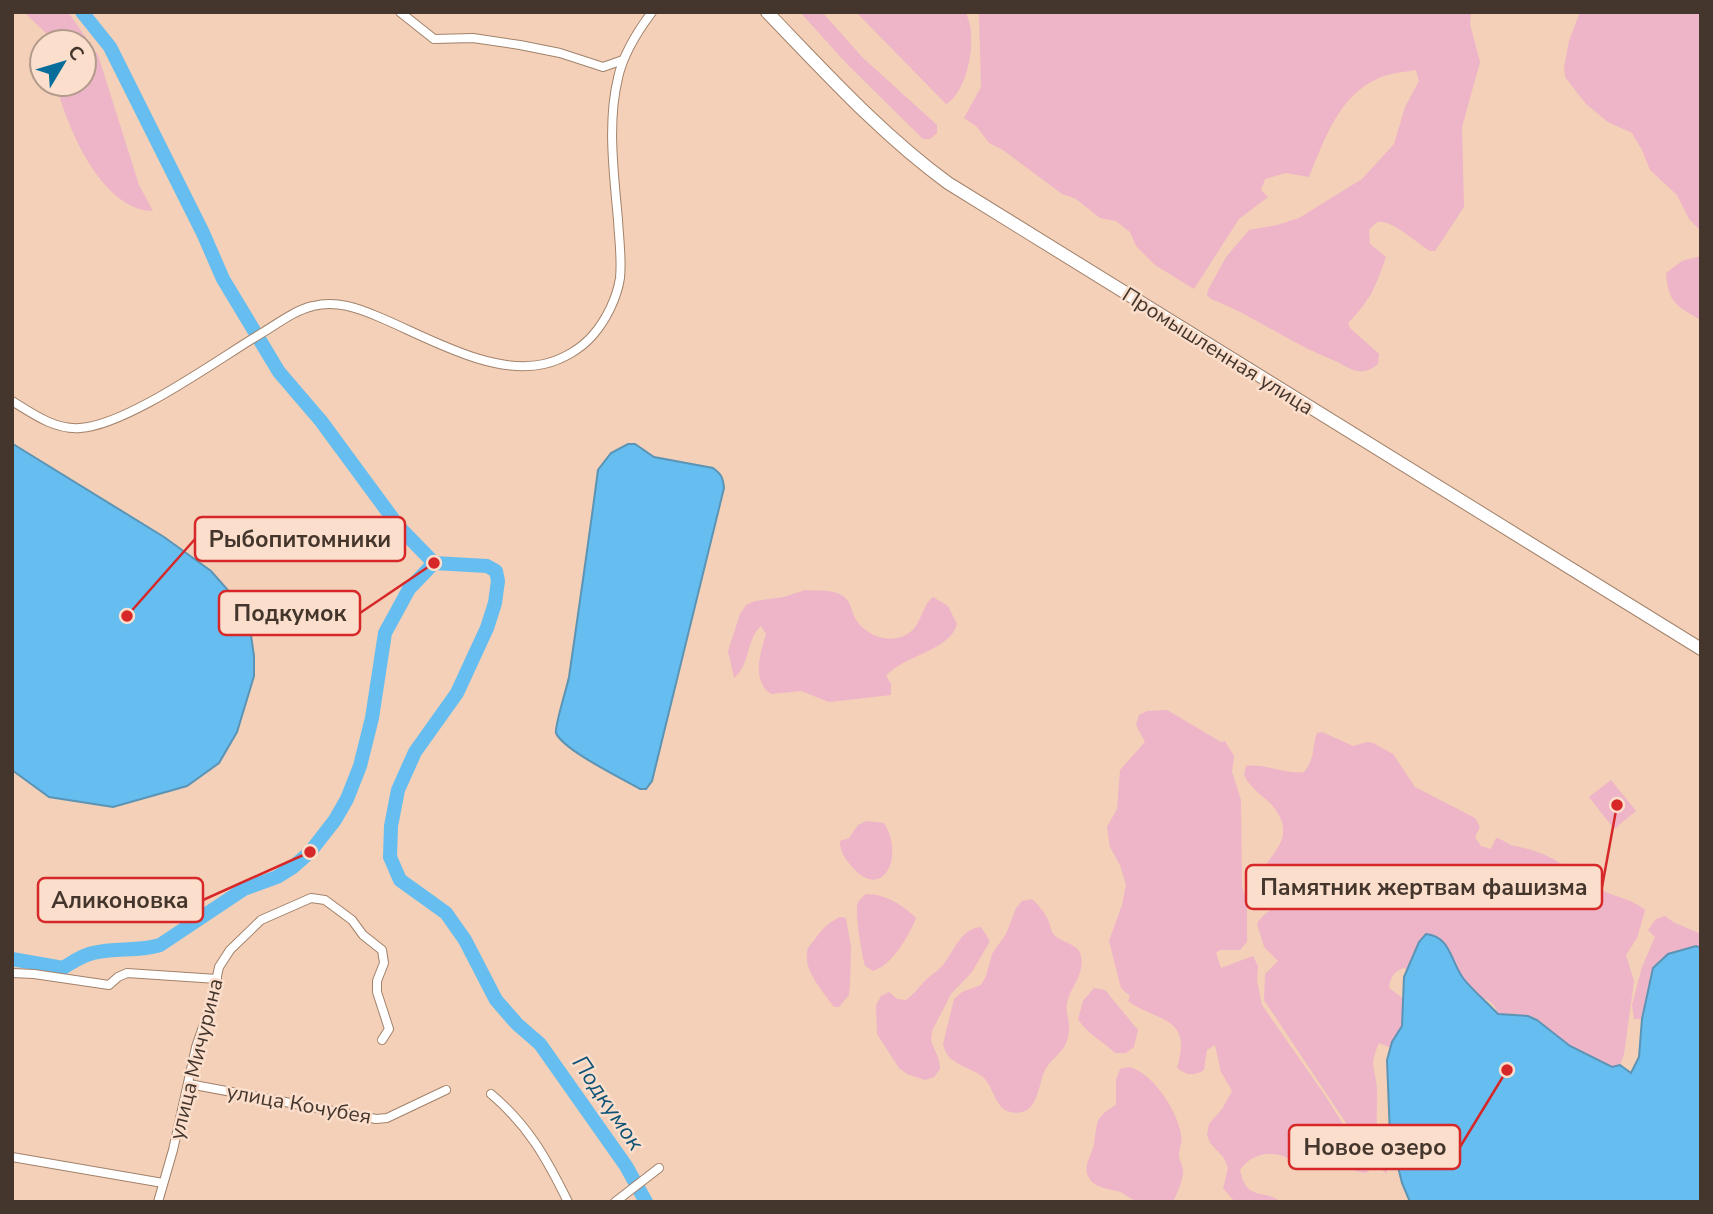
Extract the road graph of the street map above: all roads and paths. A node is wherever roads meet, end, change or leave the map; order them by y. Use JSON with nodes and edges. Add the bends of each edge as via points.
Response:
{"nodes":[{"id":1,"x":400,"y":12,"type":"edge"},
{"id":2,"x":652,"y":12,"type":"edge"},
{"id":3,"x":767,"y":12,"type":"edge"},
{"id":4,"x":623,"y":60,"type":"junction"},
{"id":5,"x":12,"y":401,"type":"edge"},
{"id":6,"x":1701,"y":649,"type":"edge"},
{"id":7,"x":12,"y":973,"type":"edge"},
{"id":8,"x":217,"y":979,"type":"junction"},
{"id":9,"x":382,"y":1041,"type":"dead end"},
{"id":10,"x":189,"y":1084,"type":"junction"},
{"id":11,"x":446,"y":1090,"type":"dead end"},
{"id":12,"x":491,"y":1094,"type":"dead end"},
{"id":13,"x":12,"y":1157,"type":"edge"},
{"id":14,"x":659,"y":1168,"type":"dead end"},
{"id":15,"x":163,"y":1183,"type":"junction"},
{"id":16,"x":158,"y":1202,"type":"edge"},
{"id":17,"x":568,"y":1202,"type":"edge"},
{"id":18,"x":615,"y":1202,"type":"edge"}],
"edges":[{"from":1,"to":4,"type":"street","via":[[434,39],[473,38],[520,45],[603,66]]},
{"from":2,"to":4,"type":"street"},
{"from":3,"to":6,"type":"main road","name":"Промышленная улица","via":[[869,115],[948,183]]},
{"from":4,"to":5,"type":"street","via":[[612,120],[619,280],[605,317],[583,345],[552,362],[514,366],[473,358],[374,315],[334,303],[313,306],[278,323],[150,401],[99,424],[57,426]]},
{"from":7,"to":8,"type":"street","via":[[109,985],[127,973]]},
{"from":8,"to":9,"type":"street","name":"улица Мичурина","via":[[230,950],[261,920],[311,898],[325,900],[382,950],[384,963],[377,981],[389,1029]]},
{"from":8,"to":10,"type":"street","name":"улица Мичурина"},
{"from":10,"to":11,"type":"street","name":"улица Кочубея","via":[[376,1119]]},
{"from":10,"to":15,"type":"street","name":"улица Мичурина"},
{"from":12,"to":17,"type":"street","via":[[534,1138]]},
{"from":13,"to":15,"type":"street"},
{"from":14,"to":18,"type":"street"},
{"from":15,"to":16,"type":"street","name":"улица Мичурина"}]}
